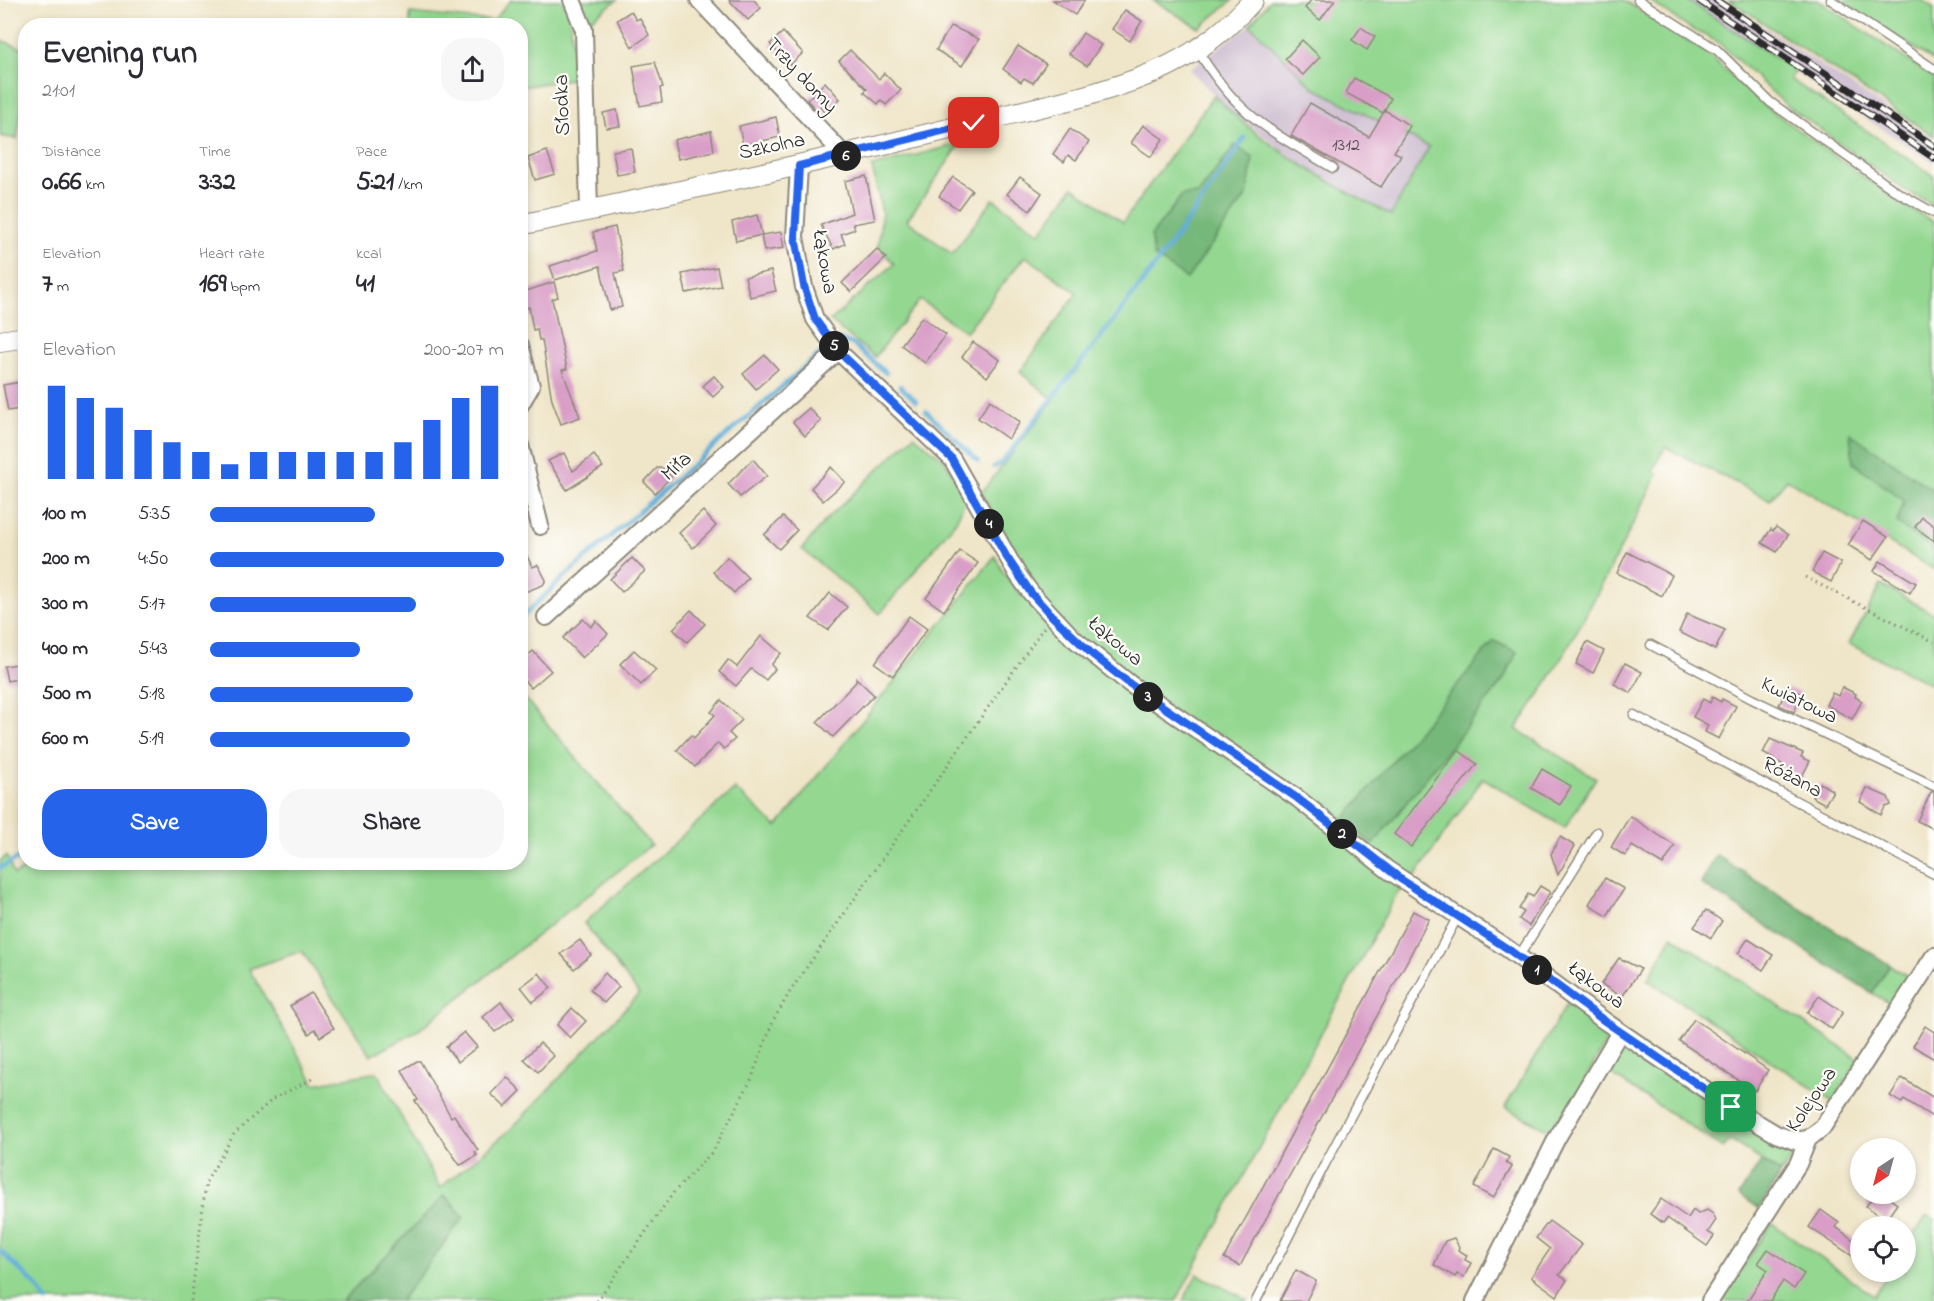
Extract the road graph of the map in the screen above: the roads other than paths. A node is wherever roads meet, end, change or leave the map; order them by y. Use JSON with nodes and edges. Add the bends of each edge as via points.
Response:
{"nodes":[{"id":1,"x":572,"y":0,"type":"edge"},
{"id":2,"x":699,"y":0,"type":"edge"},
{"id":3,"x":1253,"y":0,"type":"edge"},
{"id":4,"x":1638,"y":0,"type":"edge"},
{"id":5,"x":1831,"y":0,"type":"edge"},
{"id":6,"x":1197,"y":49,"type":"junction"},
{"id":7,"x":1934,"y":69,"type":"edge"},
{"id":8,"x":845,"y":156,"type":"junction"},
{"id":9,"x":799,"y":166,"type":"junction"},
{"id":10,"x":1333,"y":168,"type":"dead end"},
{"id":11,"x":589,"y":210,"type":"junction"},
{"id":12,"x":1934,"y":213,"type":"edge"},
{"id":13,"x":528,"y":223,"type":"edge"},
{"id":14,"x":18,"y":338,"type":"edge"},
{"id":15,"x":0,"y":341,"type":"edge"},
{"id":16,"x":838,"y":351,"type":"junction"},
{"id":17,"x":528,"y":375,"type":"edge"},
{"id":18,"x":528,"y":391,"type":"edge"},
{"id":19,"x":528,"y":477,"type":"edge"},
{"id":20,"x":540,"y":526,"type":"dead end"},
{"id":21,"x":546,"y":617,"type":"dead end"},
{"id":22,"x":1651,"y":645,"type":"dead end"},
{"id":23,"x":1634,"y":715,"type":"dead end"},
{"id":24,"x":1934,"y":786,"type":"edge"},
{"id":25,"x":1597,"y":832,"type":"dead end"},
{"id":26,"x":1934,"y":873,"type":"edge"},
{"id":27,"x":1458,"y":916,"type":"junction"},
{"id":28,"x":1520,"y":956,"type":"junction"},
{"id":29,"x":1934,"y":956,"type":"edge"},
{"id":30,"x":1620,"y":1032,"type":"junction"},
{"id":31,"x":1808,"y":1139,"type":"junction"},
{"id":32,"x":1256,"y":1301,"type":"edge"},
{"id":33,"x":1475,"y":1301,"type":"edge"},
{"id":34,"x":1710,"y":1301,"type":"edge"}],
"edges":[{"from":1,"to":11,"type":"street","name":"Słodka","via":[[584,30]]},
{"from":2,"to":8,"type":"street","name":"Trzy domy"},
{"from":3,"to":6,"type":"street","name":"Szkolna","via":[[1237,18]]},
{"from":4,"to":12,"type":"lane","via":[[1717,50],[1770,102]]},
{"from":5,"to":7,"type":"lane"},
{"from":6,"to":8,"type":"street","name":"Szkolna","via":[[1166,67],[1120,85]]},
{"from":6,"to":10,"type":"lane","via":[[1226,92],[1249,116]]},
{"from":8,"to":9,"type":"street","name":"Szkolna"},
{"from":9,"to":11,"type":"street","name":"Szkolna"},
{"from":9,"to":16,"type":"street","name":"Łąkowa","via":[[795,237],[804,286],[815,319]]},
{"from":11,"to":13,"type":"street","name":"Szkolna"},
{"from":14,"to":15,"type":"street"},
{"from":16,"to":21,"type":"street","name":"Miła"},
{"from":16,"to":27,"type":"street","name":"Łąkowa","via":[[952,459],[1031,593],[1092,654],[1264,774],[1388,870]]},
{"from":17,"to":18,"type":"street"},
{"from":19,"to":20,"type":"street"},
{"from":22,"to":24,"type":"lane","name":"Kwiatowa","via":[[1752,699]]},
{"from":23,"to":26,"type":"lane","name":"Różana"},
{"from":25,"to":28,"type":"lane"},
{"from":27,"to":28,"type":"street","name":"Łąkowa"},
{"from":27,"to":32,"type":"lane"},
{"from":28,"to":30,"type":"street","name":"Łąkowa"},
{"from":29,"to":31,"type":"street","name":"Kolejowa","via":[[1822,1128]]},
{"from":30,"to":31,"type":"street","name":"Łąkowa","via":[[1760,1125],[1788,1138]]},
{"from":30,"to":33,"type":"street","name":"Łąkowa","via":[[1557,1138]]},
{"from":31,"to":34,"type":"street","name":"Kolejowa","via":[[1798,1164]]}]}
